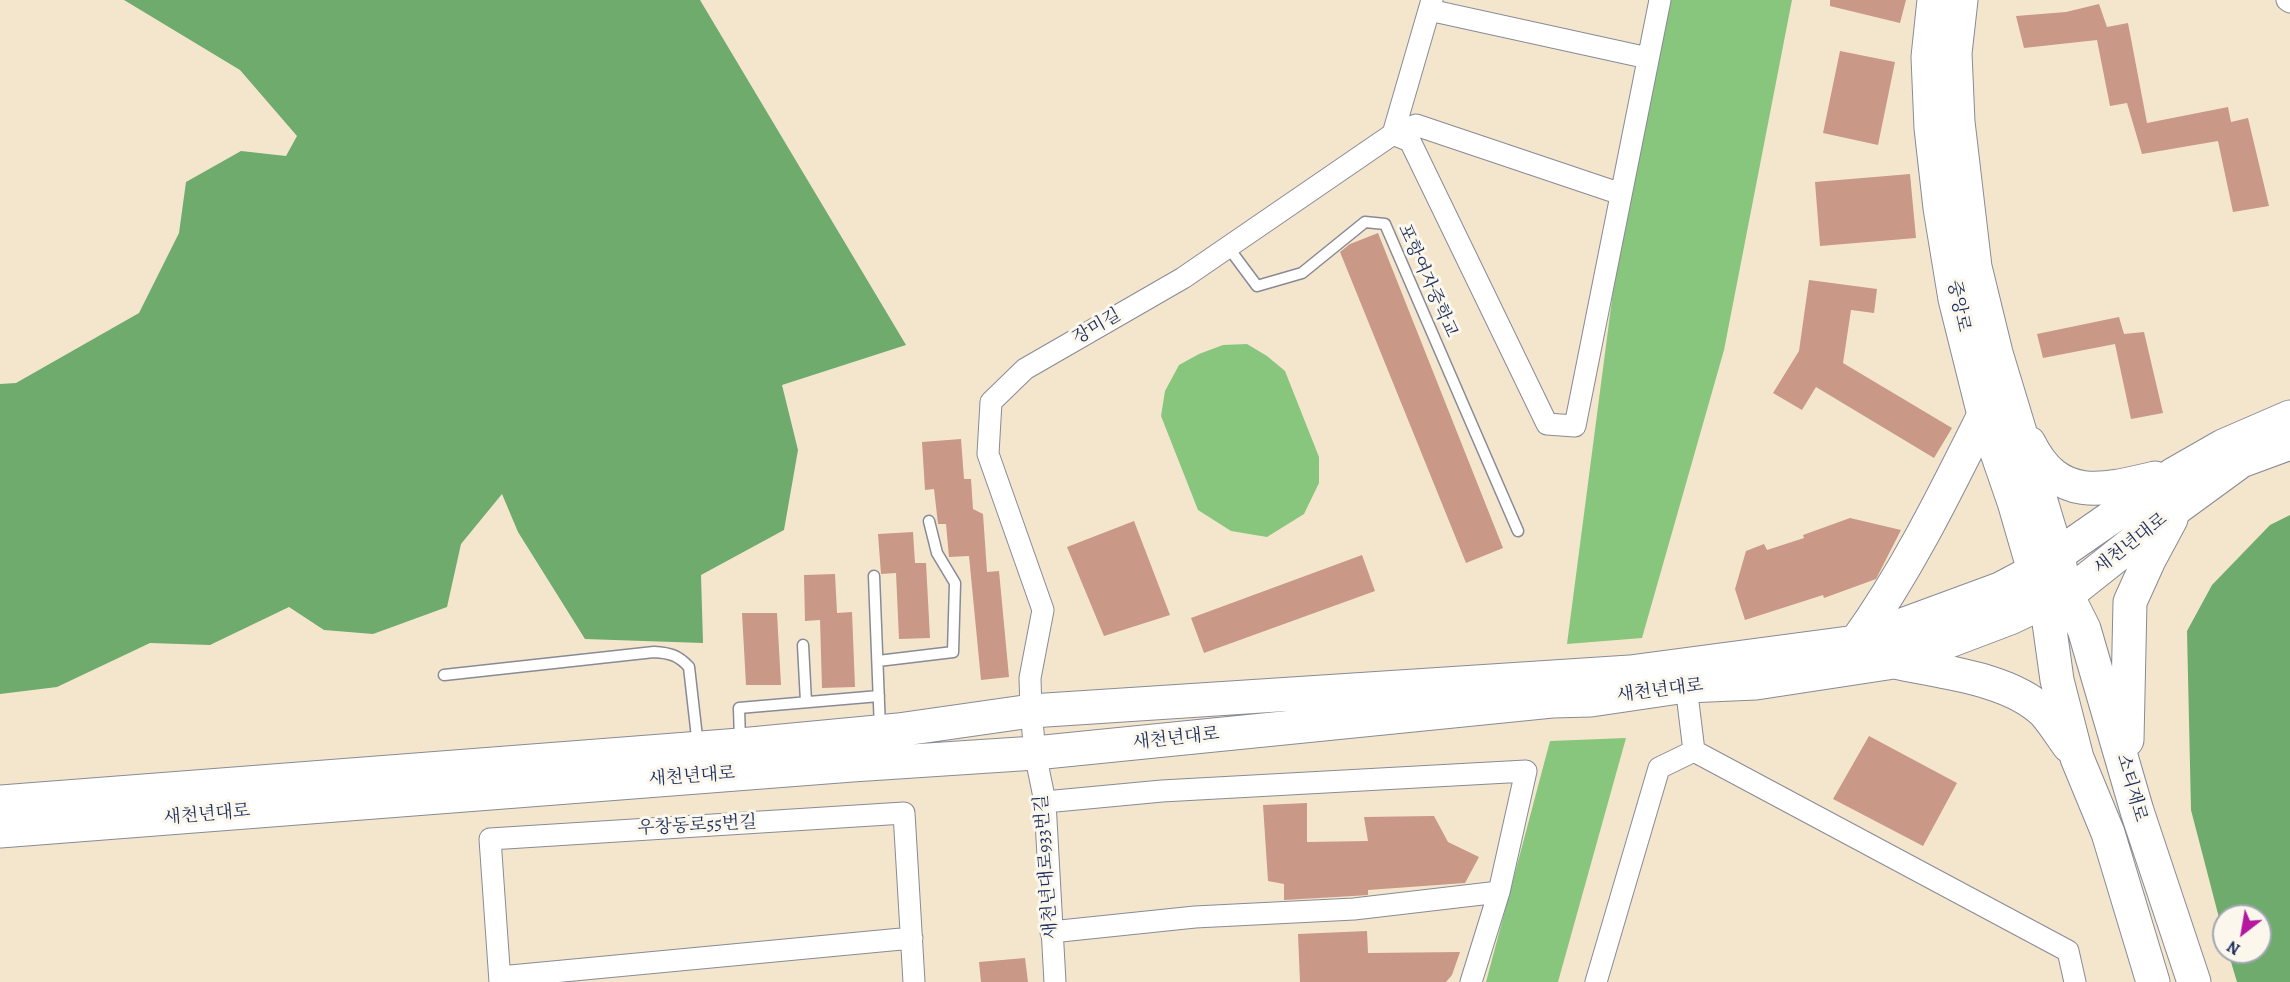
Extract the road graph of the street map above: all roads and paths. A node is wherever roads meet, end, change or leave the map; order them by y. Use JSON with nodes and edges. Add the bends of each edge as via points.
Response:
{"nodes":[{"id":1,"x":1934,"y":0,"type":"edge"},
{"id":2,"x":1961,"y":0,"type":"edge"},
{"id":3,"x":1659,"y":3,"type":"edge"},
{"id":4,"x":1431,"y":5,"type":"edge"},
{"id":5,"x":1648,"y":58,"type":"junction"},
{"id":6,"x":1393,"y":134,"type":"junction"},
{"id":7,"x":1621,"y":194,"type":"junction"},
{"id":8,"x":1228,"y":247,"type":"junction"},
{"id":9,"x":1998,"y":412,"type":"junction"},
{"id":10,"x":2290,"y":417,"type":"edge"},
{"id":11,"x":2290,"y":443,"type":"edge"},
{"id":12,"x":2174,"y":474,"type":"junction"},
{"id":13,"x":2178,"y":507,"type":"junction"},
{"id":14,"x":929,"y":521,"type":"dead end"},
{"id":15,"x":1518,"y":531,"type":"dead end"},
{"id":16,"x":2045,"y":562,"type":"junction"},
{"id":17,"x":874,"y":576,"type":"dead end"},
{"id":18,"x":2056,"y":598,"type":"junction"},
{"id":19,"x":1856,"y":642,"type":"junction"},
{"id":20,"x":803,"y":645,"type":"dead end"},
{"id":21,"x":878,"y":661,"type":"junction"},
{"id":22,"x":1894,"y":662,"type":"junction"},
{"id":23,"x":444,"y":675,"type":"dead end"},
{"id":24,"x":1686,"y":686,"type":"junction"},
{"id":25,"x":879,"y":696,"type":"junction"},
{"id":26,"x":806,"y":702,"type":"junction"},
{"id":27,"x":1031,"y":711,"type":"junction"},
{"id":28,"x":740,"y":744,"type":"junction"},
{"id":29,"x":881,"y":747,"type":"junction"},
{"id":30,"x":1694,"y":751,"type":"junction"},
{"id":31,"x":1035,"y":753,"type":"junction"},
{"id":32,"x":2077,"y":758,"type":"junction"},
{"id":33,"x":700,"y":762,"type":"junction"},
{"id":34,"x":2133,"y":791,"type":"junction"},
{"id":35,"x":0,"y":802,"type":"edge"},
{"id":36,"x":1045,"y":802,"type":"junction"},
{"id":37,"x":0,"y":831,"type":"edge"},
{"id":38,"x":1498,"y":892,"type":"junction"},
{"id":39,"x":1052,"y":932,"type":"junction"},
{"id":40,"x":912,"y":938,"type":"junction"},
{"id":41,"x":500,"y":980,"type":"edge"},
{"id":42,"x":914,"y":982,"type":"edge"},
{"id":43,"x":1055,"y":982,"type":"edge"},
{"id":44,"x":1471,"y":982,"type":"edge"},
{"id":45,"x":1596,"y":982,"type":"edge"},
{"id":46,"x":2075,"y":982,"type":"edge"},
{"id":47,"x":2153,"y":982,"type":"edge"},
{"id":48,"x":2194,"y":982,"type":"edge"}],
"edges":[{"from":1,"to":9,"type":"main road","name":"중앙로","via":[[1928,57],[1940,208],[1955,299]]},
{"from":2,"to":9,"type":"main road","name":"중앙로","via":[[1955,53],[1963,183]]},
{"from":3,"to":5,"type":"street"},
{"from":4,"to":5,"type":"street"},
{"from":4,"to":6,"type":"street"},
{"from":5,"to":7,"type":"street"},
{"from":6,"to":7,"type":"street","name":"장미길","via":[[1416,125]]},
{"from":6,"to":7,"type":"street","via":[[1410,141],[1547,424],[1575,426]]},
{"from":6,"to":8,"type":"street","name":"장미길"},
{"from":8,"to":15,"type":"lane","name":"포항여자중학교","via":[[1257,286],[1302,273],[1365,222],[1385,224]]},
{"from":8,"to":27,"type":"street","name":"장미길","via":[[1183,278],[1025,369],[991,402],[988,454],[1043,610],[1030,678]]},
{"from":9,"to":12,"type":"main road","via":[[2057,478],[2070,484],[2112,489]]},
{"from":9,"to":16,"type":"main road","name":"중앙로","via":[[2014,502]]},
{"from":9,"to":19,"type":"main road"},
{"from":10,"to":12,"type":"main road","name":"새천년대로","via":[[2223,446]]},
{"from":11,"to":13,"type":"main road","name":"새천년대로","via":[[2241,461]]},
{"from":12,"to":16,"type":"main road","name":"새천년대로"},
{"from":13,"to":18,"type":"main road","name":"새천년대로"},
{"from":13,"to":34,"type":"main road","via":[[2130,602],[2127,739]]},
{"from":14,"to":21,"type":"lane","via":[[937,553],[955,584],[953,652]]},
{"from":16,"to":18,"type":"main road","name":"중앙로"},
{"from":16,"to":19,"type":"main road","name":"새천년대로","via":[[2000,589]]},
{"from":17,"to":21,"type":"lane"},
{"from":18,"to":22,"type":"main road","name":"새천년대로"},
{"from":18,"to":32,"type":"main road","name":"소티재로","via":[[2057,680]]},
{"from":18,"to":34,"type":"main road","name":"소티재로","via":[[2084,629]]},
{"from":19,"to":27,"type":"main road","name":"새천년대로","via":[[1630,672]]},
{"from":20,"to":26,"type":"lane"},
{"from":21,"to":25,"type":"lane"},
{"from":22,"to":24,"type":"main road","name":"새천년대로","via":[[1756,683]]},
{"from":22,"to":32,"type":"main road","via":[[2000,686],[2023,697],[2044,712]]},
{"from":23,"to":33,"type":"lane","via":[[670,653],[689,667]]},
{"from":24,"to":30,"type":"street"},
{"from":24,"to":31,"type":"main road","name":"새천년대로","via":[[1591,700]]},
{"from":25,"to":26,"type":"lane"},
{"from":25,"to":29,"type":"lane"},
{"from":26,"to":28,"type":"lane","via":[[738,708]]},
{"from":27,"to":29,"type":"main road","name":"새천년대로"},
{"from":27,"to":31,"type":"street","name":"장미길"},
{"from":28,"to":29,"type":"main road","name":"새천년대로"},
{"from":28,"to":33,"type":"main road","name":"새천년대로"},
{"from":29,"to":31,"type":"main road","name":"새천년대로"},
{"from":29,"to":33,"type":"main road","name":"새천년대로"},
{"from":30,"to":45,"type":"street","via":[[1659,768]]},
{"from":30,"to":46,"type":"street","via":[[2068,951]]},
{"from":31,"to":36,"type":"street","name":"새천년대로933번길"},
{"from":32,"to":47,"type":"main road","name":"소티재로","via":[[2108,833]]},
{"from":33,"to":35,"type":"main road","name":"새천년대로"},
{"from":33,"to":37,"type":"main road","name":"새천년대로"},
{"from":34,"to":48,"type":"main road","name":"소티재로"},
{"from":36,"to":38,"type":"street","via":[[1162,791],[1526,771]]},
{"from":36,"to":39,"type":"street","name":"새천년대로933번길"},
{"from":38,"to":39,"type":"street","via":[[1353,909],[1195,917]]},
{"from":38,"to":44,"type":"street"},
{"from":39,"to":43,"type":"street","name":"새천년대로933번길"},
{"from":40,"to":41,"type":"street"},
{"from":40,"to":41,"type":"street","name":"우창동로55번길","via":[[904,813],[490,839]]},
{"from":40,"to":42,"type":"street"}]}
